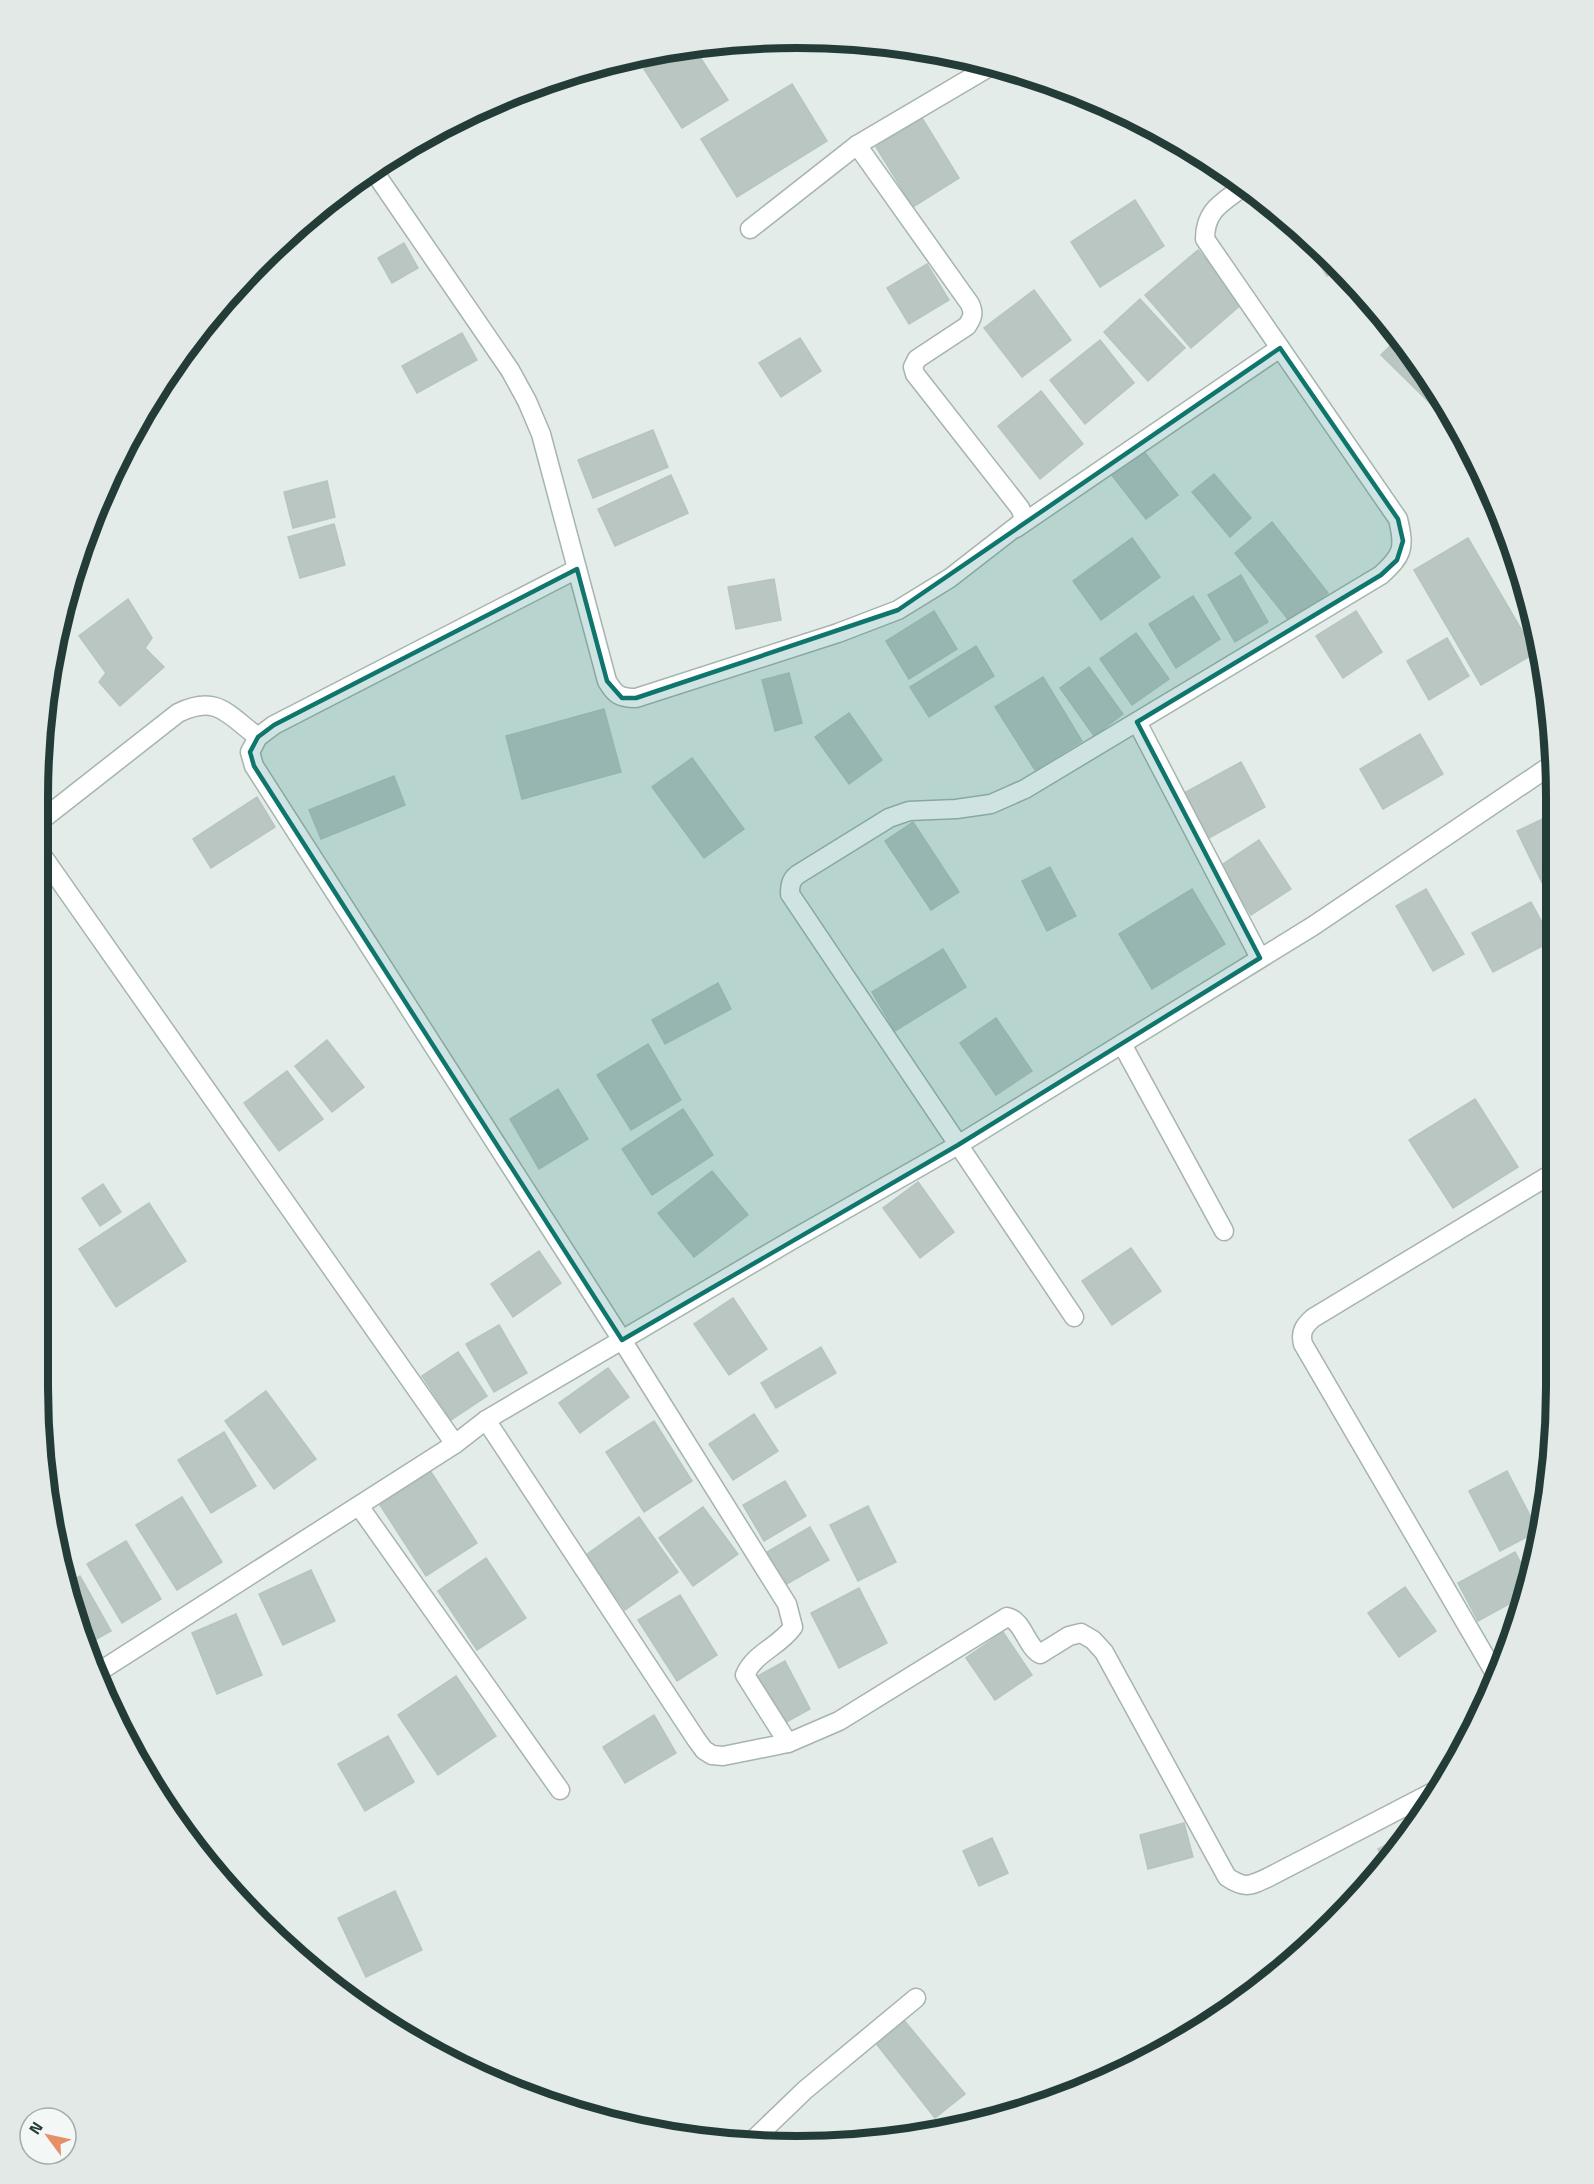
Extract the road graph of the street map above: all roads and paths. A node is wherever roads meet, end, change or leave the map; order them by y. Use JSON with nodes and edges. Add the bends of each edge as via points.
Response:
{"nodes":[{"id":1,"x":981,"y":72,"type":"edge"},
{"id":2,"x":857,"y":145,"type":"junction"},
{"id":3,"x":377,"y":177,"type":"edge"},
{"id":4,"x":1237,"y":191,"type":"edge"},
{"id":5,"x":750,"y":229,"type":"dead end"},
{"id":6,"x":1280,"y":348,"type":"junction"},
{"id":7,"x":1015,"y":529,"type":"junction"},
{"id":8,"x":577,"y":569,"type":"junction"},
{"id":9,"x":1137,"y":722,"type":"junction"},
{"id":10,"x":258,"y":737,"type":"junction"},
{"id":11,"x":1545,"y":769,"type":"edge"},
{"id":12,"x":48,"y":815,"type":"edge"},
{"id":13,"x":48,"y":864,"type":"edge"},
{"id":14,"x":1260,"y":958,"type":"junction"},
{"id":15,"x":1122,"y":1044,"type":"junction"},
{"id":16,"x":958,"y":1145,"type":"junction"},
{"id":17,"x":1546,"y":1177,"type":"edge"},
{"id":18,"x":1224,"y":1232,"type":"dead end"},
{"id":19,"x":1074,"y":1317,"type":"dead end"},
{"id":20,"x":622,"y":1340,"type":"junction"},
{"id":21,"x":486,"y":1420,"type":"junction"},
{"id":22,"x":455,"y":1444,"type":"junction"},
{"id":23,"x":359,"y":1506,"type":"junction"},
{"id":24,"x":1491,"y":1667,"type":"edge"},
{"id":25,"x":103,"y":1669,"type":"edge"},
{"id":26,"x":788,"y":1743,"type":"junction"},
{"id":27,"x":560,"y":1790,"type":"dead end"},
{"id":28,"x":1424,"y":1797,"type":"edge"},
{"id":29,"x":916,"y":1998,"type":"dead end"},
{"id":30,"x":759,"y":2134,"type":"edge"}],
"edges":[{"from":1,"to":2,"type":"street"},
{"from":2,"to":5,"type":"street"},
{"from":2,"to":7,"type":"street","via":[[974,311],[967,326],[917,358],[913,367],[1020,508],[1022,522]]},
{"from":3,"to":8,"type":"street","via":[[510,370],[527,401],[541,434]]},
{"from":4,"to":6,"type":"street","via":[[1215,208],[1205,225],[1205,239]]},
{"from":6,"to":7,"type":"street"},
{"from":6,"to":9,"type":"street","via":[[1398,519],[1403,541],[1397,560],[1381,575]]},
{"from":7,"to":8,"type":"street","via":[[950,578],[898,609],[838,633],[636,698],[622,698],[607,681]]},
{"from":8,"to":10,"type":"street","via":[[274,725]]},
{"from":9,"to":14,"type":"street"},
{"from":9,"to":16,"type":"street","via":[[1025,789],[990,804],[909,811],[889,819],[792,879],[790,894]]},
{"from":10,"to":12,"type":"street","via":[[219,708],[207,704],[193,706],[178,713]]},
{"from":10,"to":20,"type":"street","via":[[250,752],[254,766]]},
{"from":11,"to":14,"type":"street"},
{"from":13,"to":22,"type":"street"},
{"from":14,"to":15,"type":"street"},
{"from":15,"to":16,"type":"street"},
{"from":15,"to":18,"type":"street"},
{"from":16,"to":19,"type":"street"},
{"from":16,"to":20,"type":"street"},
{"from":17,"to":24,"type":"street","via":[[1313,1317],[1301,1335]]},
{"from":20,"to":21,"type":"street"},
{"from":20,"to":26,"type":"street","via":[[787,1604],[793,1627],[753,1661],[745,1675]]},
{"from":21,"to":22,"type":"street"},
{"from":21,"to":26,"type":"street","via":[[704,1750],[723,1756]]},
{"from":22,"to":23,"type":"street"},
{"from":23,"to":25,"type":"street"},
{"from":23,"to":27,"type":"street"},
{"from":26,"to":28,"type":"street","via":[[838,1721],[1007,1617],[1014,1619],[1040,1654],[1081,1633],[1094,1640],[1227,1877],[1239,1886],[1269,1877]]},
{"from":29,"to":30,"type":"street","via":[[805,2090]]}]}
